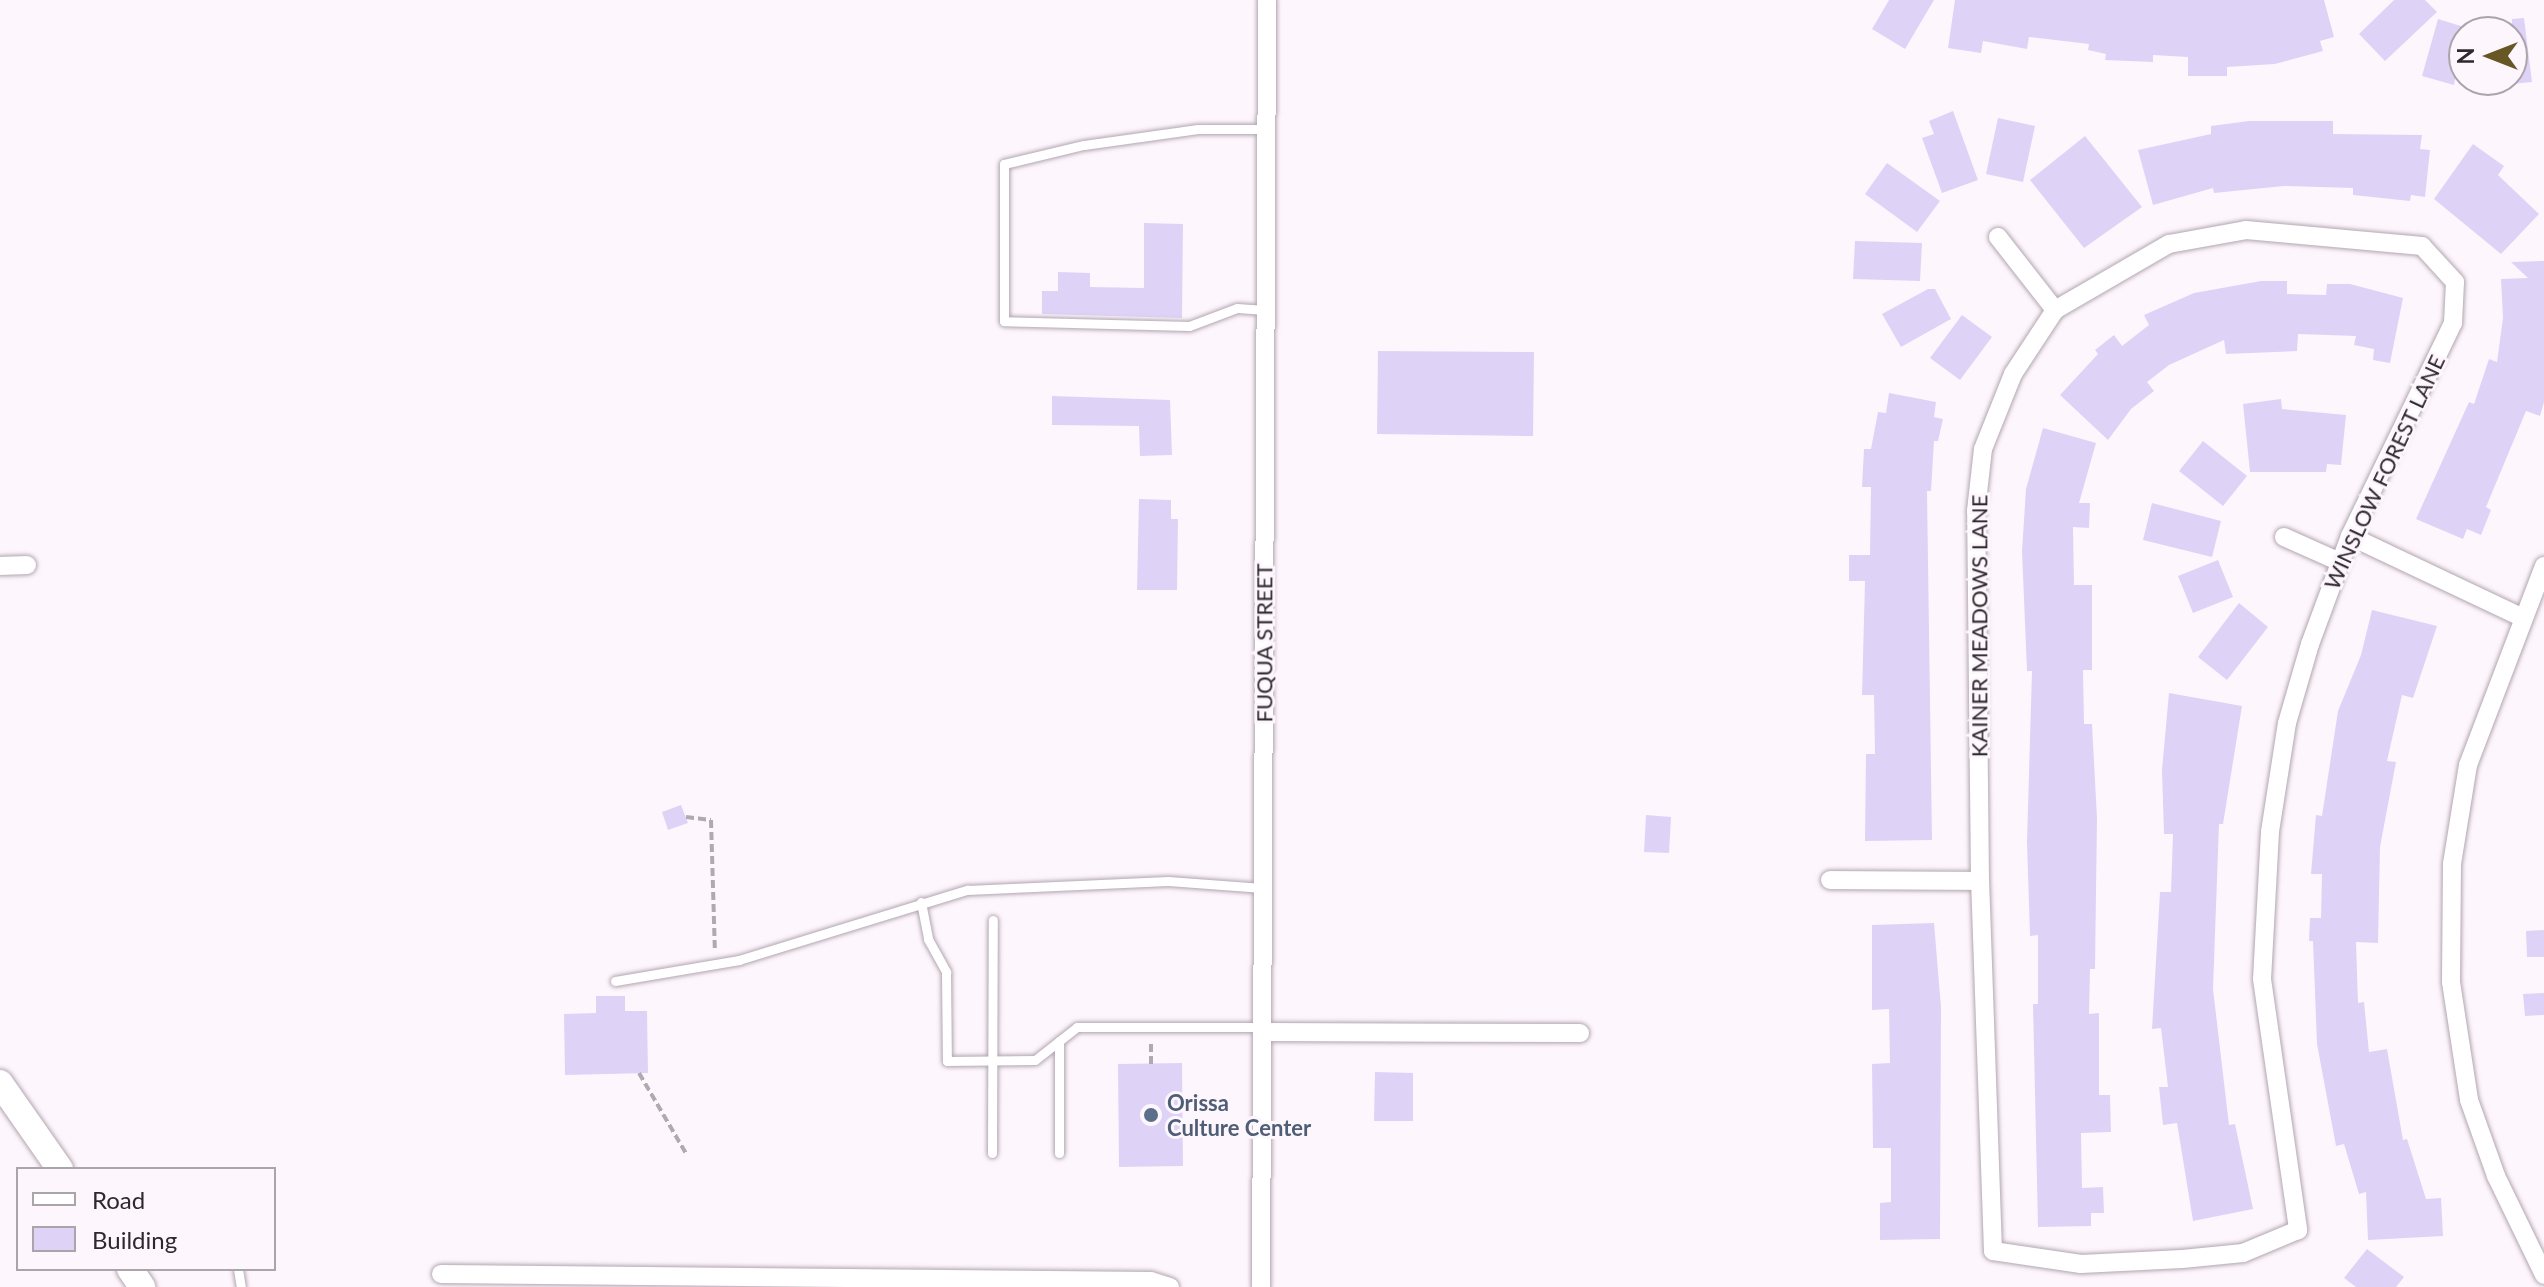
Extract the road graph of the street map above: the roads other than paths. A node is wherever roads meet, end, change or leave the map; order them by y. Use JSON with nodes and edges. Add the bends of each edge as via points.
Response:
{"nodes":[{"id":1,"x":1267,"y":0,"type":"edge"},
{"id":2,"x":1266,"y":129,"type":"junction"},
{"id":3,"x":1998,"y":237,"type":"dead end"},
{"id":4,"x":2455,"y":282,"type":"joint"},
{"id":5,"x":1265,"y":310,"type":"junction"},
{"id":6,"x":2055,"y":310,"type":"junction"},
{"id":7,"x":2350,"y":536,"type":"junction"},
{"id":8,"x":2284,"y":537,"type":"dead end"},
{"id":9,"x":2340,"y":562,"type":"junction"},
{"id":10,"x":27,"y":565,"type":"dead end"},
{"id":11,"x":0,"y":566,"type":"edge"},
{"id":12,"x":2544,"y":566,"type":"edge"},
{"id":13,"x":2521,"y":617,"type":"junction"},
{"id":14,"x":1830,"y":880,"type":"dead end"},
{"id":15,"x":1980,"y":881,"type":"junction"},
{"id":16,"x":1263,"y":888,"type":"junction"},
{"id":17,"x":921,"y":902,"type":"junction"},
{"id":18,"x":993,"y":920,"type":"dead end"},
{"id":19,"x":615,"y":981,"type":"dead end"},
{"id":20,"x":1262,"y":1029,"type":"junction"},
{"id":21,"x":1580,"y":1033,"type":"dead end"},
{"id":22,"x":1059,"y":1041,"type":"junction"},
{"id":23,"x":992,"y":1061,"type":"junction"},
{"id":24,"x":0,"y":1083,"type":"edge"},
{"id":25,"x":992,"y":1153,"type":"dead end"},
{"id":26,"x":1059,"y":1153,"type":"dead end"},
{"id":27,"x":59,"y":1167,"type":"edge"},
{"id":28,"x":1993,"y":1251,"type":"joint"},
{"id":29,"x":441,"y":1274,"type":"dead end"},
{"id":30,"x":2544,"y":1275,"type":"edge"},
{"id":31,"x":525,"y":1281,"type":"edge"},
{"id":32,"x":1170,"y":1287,"type":"edge"},
{"id":33,"x":1261,"y":1287,"type":"edge"}],
"edges":[{"from":1,"to":2,"type":"street","name":"FUQUA STREET"},
{"from":2,"to":5,"type":"street","name":"FUQUA STREET"},
{"from":2,"to":5,"type":"lane","via":[[1184,131],[1084,145],[1004,164],[1004,321],[1189,326],[1237,308]]},
{"from":3,"to":6,"type":"street"},
{"from":4,"to":6,"type":"street","name":"KAINER MEADOWS LANE","via":[[2422,246],[2246,230],[2169,244]]},
{"from":4,"to":7,"type":"street","name":"WINSLOW FOREST LANE","via":[[2453,323]]},
{"from":5,"to":16,"type":"street","name":"FUQUA STREET"},
{"from":6,"to":15,"type":"street","name":"KAINER MEADOWS LANE","via":[[2013,374],[1983,449],[1976,511]]},
{"from":7,"to":9,"type":"street","name":"WINSLOW FOREST LANE"},
{"from":7,"to":13,"type":"street"},
{"from":8,"to":9,"type":"street"},
{"from":9,"to":28,"type":"street","name":"WINSLOW FOREST LANE","via":[[2287,723],[2270,832],[2262,979],[2298,1230],[2243,1253],[2182,1259],[2081,1264]]},
{"from":10,"to":11,"type":"street"},
{"from":12,"to":13,"type":"street"},
{"from":13,"to":30,"type":"street","via":[[2468,765],[2452,864],[2451,982],[2469,1100],[2496,1176]]},
{"from":14,"to":15,"type":"street"},
{"from":15,"to":28,"type":"street","name":"KAINER MEADOWS LANE"},
{"from":16,"to":17,"type":"lane","via":[[1168,881],[1022,885],[967,890]]},
{"from":16,"to":20,"type":"street","name":"FUQUA STREET"},
{"from":17,"to":19,"type":"lane","via":[[739,960]]},
{"from":17,"to":23,"type":"lane","via":[[928,939],[946,972],[947,1061]]},
{"from":18,"to":23,"type":"lane"},
{"from":20,"to":21,"type":"street"},
{"from":20,"to":22,"type":"lane","via":[[1077,1027]]},
{"from":20,"to":33,"type":"street","name":"FUQUA STREET"},
{"from":22,"to":23,"type":"lane","via":[[1035,1060]]},
{"from":22,"to":26,"type":"lane"},
{"from":23,"to":25,"type":"lane"},
{"from":24,"to":27,"type":"main road"},
{"from":29,"to":31,"type":"street"},
{"from":31,"to":32,"type":"street","via":[[1151,1281]]}]}
